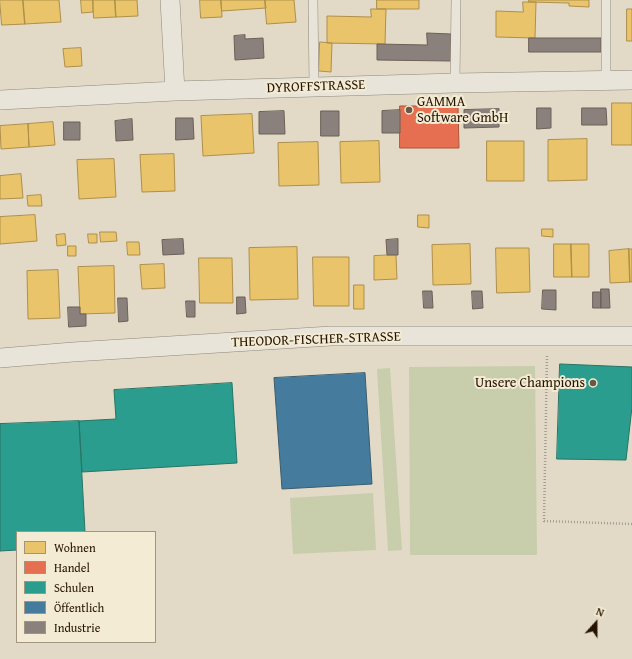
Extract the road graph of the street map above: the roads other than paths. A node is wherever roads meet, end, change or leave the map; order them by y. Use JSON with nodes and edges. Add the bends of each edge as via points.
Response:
{"nodes":[{"id":1,"x":170,"y":0,"type":"edge"},
{"id":2,"x":313,"y":0,"type":"edge"},
{"id":3,"x":456,"y":0,"type":"edge"},
{"id":4,"x":606,"y":0,"type":"edge"},
{"id":5,"x":632,"y":80,"type":"edge"},
{"id":6,"x":606,"y":81,"type":"junction"},
{"id":7,"x":456,"y":83,"type":"junction"},
{"id":8,"x":314,"y":86,"type":"junction"},
{"id":9,"x":175,"y":91,"type":"junction"},
{"id":10,"x":0,"y":100,"type":"edge"},
{"id":11,"x":632,"y":336,"type":"edge"},
{"id":12,"x":0,"y":358,"type":"edge"}],
"edges":[{"from":1,"to":9,"type":"street"},
{"from":2,"to":8,"type":"lane"},
{"from":3,"to":7,"type":"lane"},
{"from":4,"to":6,"type":"lane"},
{"from":5,"to":6,"type":"street","name":"DYROFFSTRASSE"},
{"from":6,"to":7,"type":"street","name":"DYROFFSTRASSE"},
{"from":7,"to":8,"type":"street","name":"DYROFFSTRASSE"},
{"from":8,"to":9,"type":"street","name":"DYROFFSTRASSE"},
{"from":9,"to":10,"type":"street","name":"DYROFFSTRASSE"},
{"from":11,"to":12,"type":"street","name":"THEODOR-FISCHER-STRASSE","via":[[331,336]]}]}
